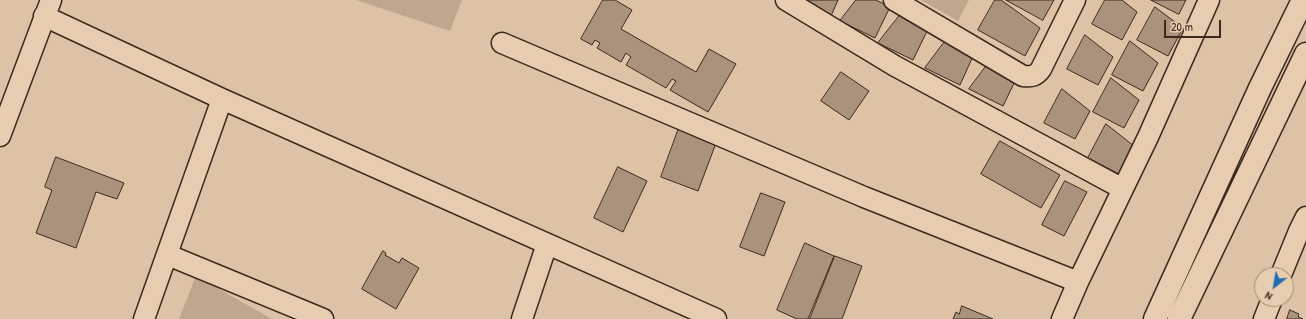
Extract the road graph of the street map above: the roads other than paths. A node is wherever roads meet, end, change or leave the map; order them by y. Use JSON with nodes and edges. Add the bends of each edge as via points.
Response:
{"nodes":[{"id":1,"x":786,"y":0,"type":"edge"},
{"id":2,"x":894,"y":0,"type":"edge"},
{"id":3,"x":1075,"y":0,"type":"edge"},
{"id":4,"x":1209,"y":0,"type":"edge"},
{"id":5,"x":1303,"y":0,"type":"edge"},
{"id":6,"x":47,"y":8,"type":"edge"},
{"id":7,"x":502,"y":43,"type":"dead end"},
{"id":8,"x":1306,"y":54,"type":"edge"},
{"id":9,"x":222,"y":100,"type":"junction"},
{"id":10,"x":0,"y":136,"type":"edge"},
{"id":11,"x":1123,"y":189,"type":"junction"},
{"id":12,"x":1306,"y":217,"type":"edge"},
{"id":13,"x":547,"y":244,"type":"junction"},
{"id":14,"x":168,"y":255,"type":"junction"},
{"id":15,"x":1284,"y":267,"type":"edge"},
{"id":16,"x":1078,"y":282,"type":"junction"},
{"id":17,"x":1269,"y":307,"type":"edge"},
{"id":18,"x":144,"y":319,"type":"edge"},
{"id":19,"x":323,"y":319,"type":"edge"},
{"id":20,"x":522,"y":319,"type":"edge"},
{"id":21,"x":714,"y":319,"type":"edge"},
{"id":22,"x":1062,"y":319,"type":"edge"},
{"id":23,"x":1155,"y":319,"type":"edge"},
{"id":24,"x":1179,"y":319,"type":"edge"},
{"id":25,"x":1264,"y":319,"type":"edge"}],
"edges":[{"from":1,"to":11,"type":"street","via":[[895,66]]},
{"from":2,"to":3,"type":"street","via":[[1023,76],[1029,77],[1036,75],[1041,69]]},
{"from":4,"to":11,"type":"street"},
{"from":5,"to":23,"type":"highway"},
{"from":6,"to":9,"type":"street"},
{"from":6,"to":10,"type":"street"},
{"from":7,"to":16,"type":"street","via":[[864,197]]},
{"from":8,"to":24,"type":"highway"},
{"from":9,"to":13,"type":"street"},
{"from":9,"to":14,"type":"street"},
{"from":11,"to":16,"type":"street"},
{"from":12,"to":15,"type":"street"},
{"from":13,"to":20,"type":"street"},
{"from":13,"to":21,"type":"street"},
{"from":14,"to":18,"type":"street"},
{"from":14,"to":19,"type":"street"},
{"from":16,"to":22,"type":"street"},
{"from":17,"to":25,"type":"street"}]}
